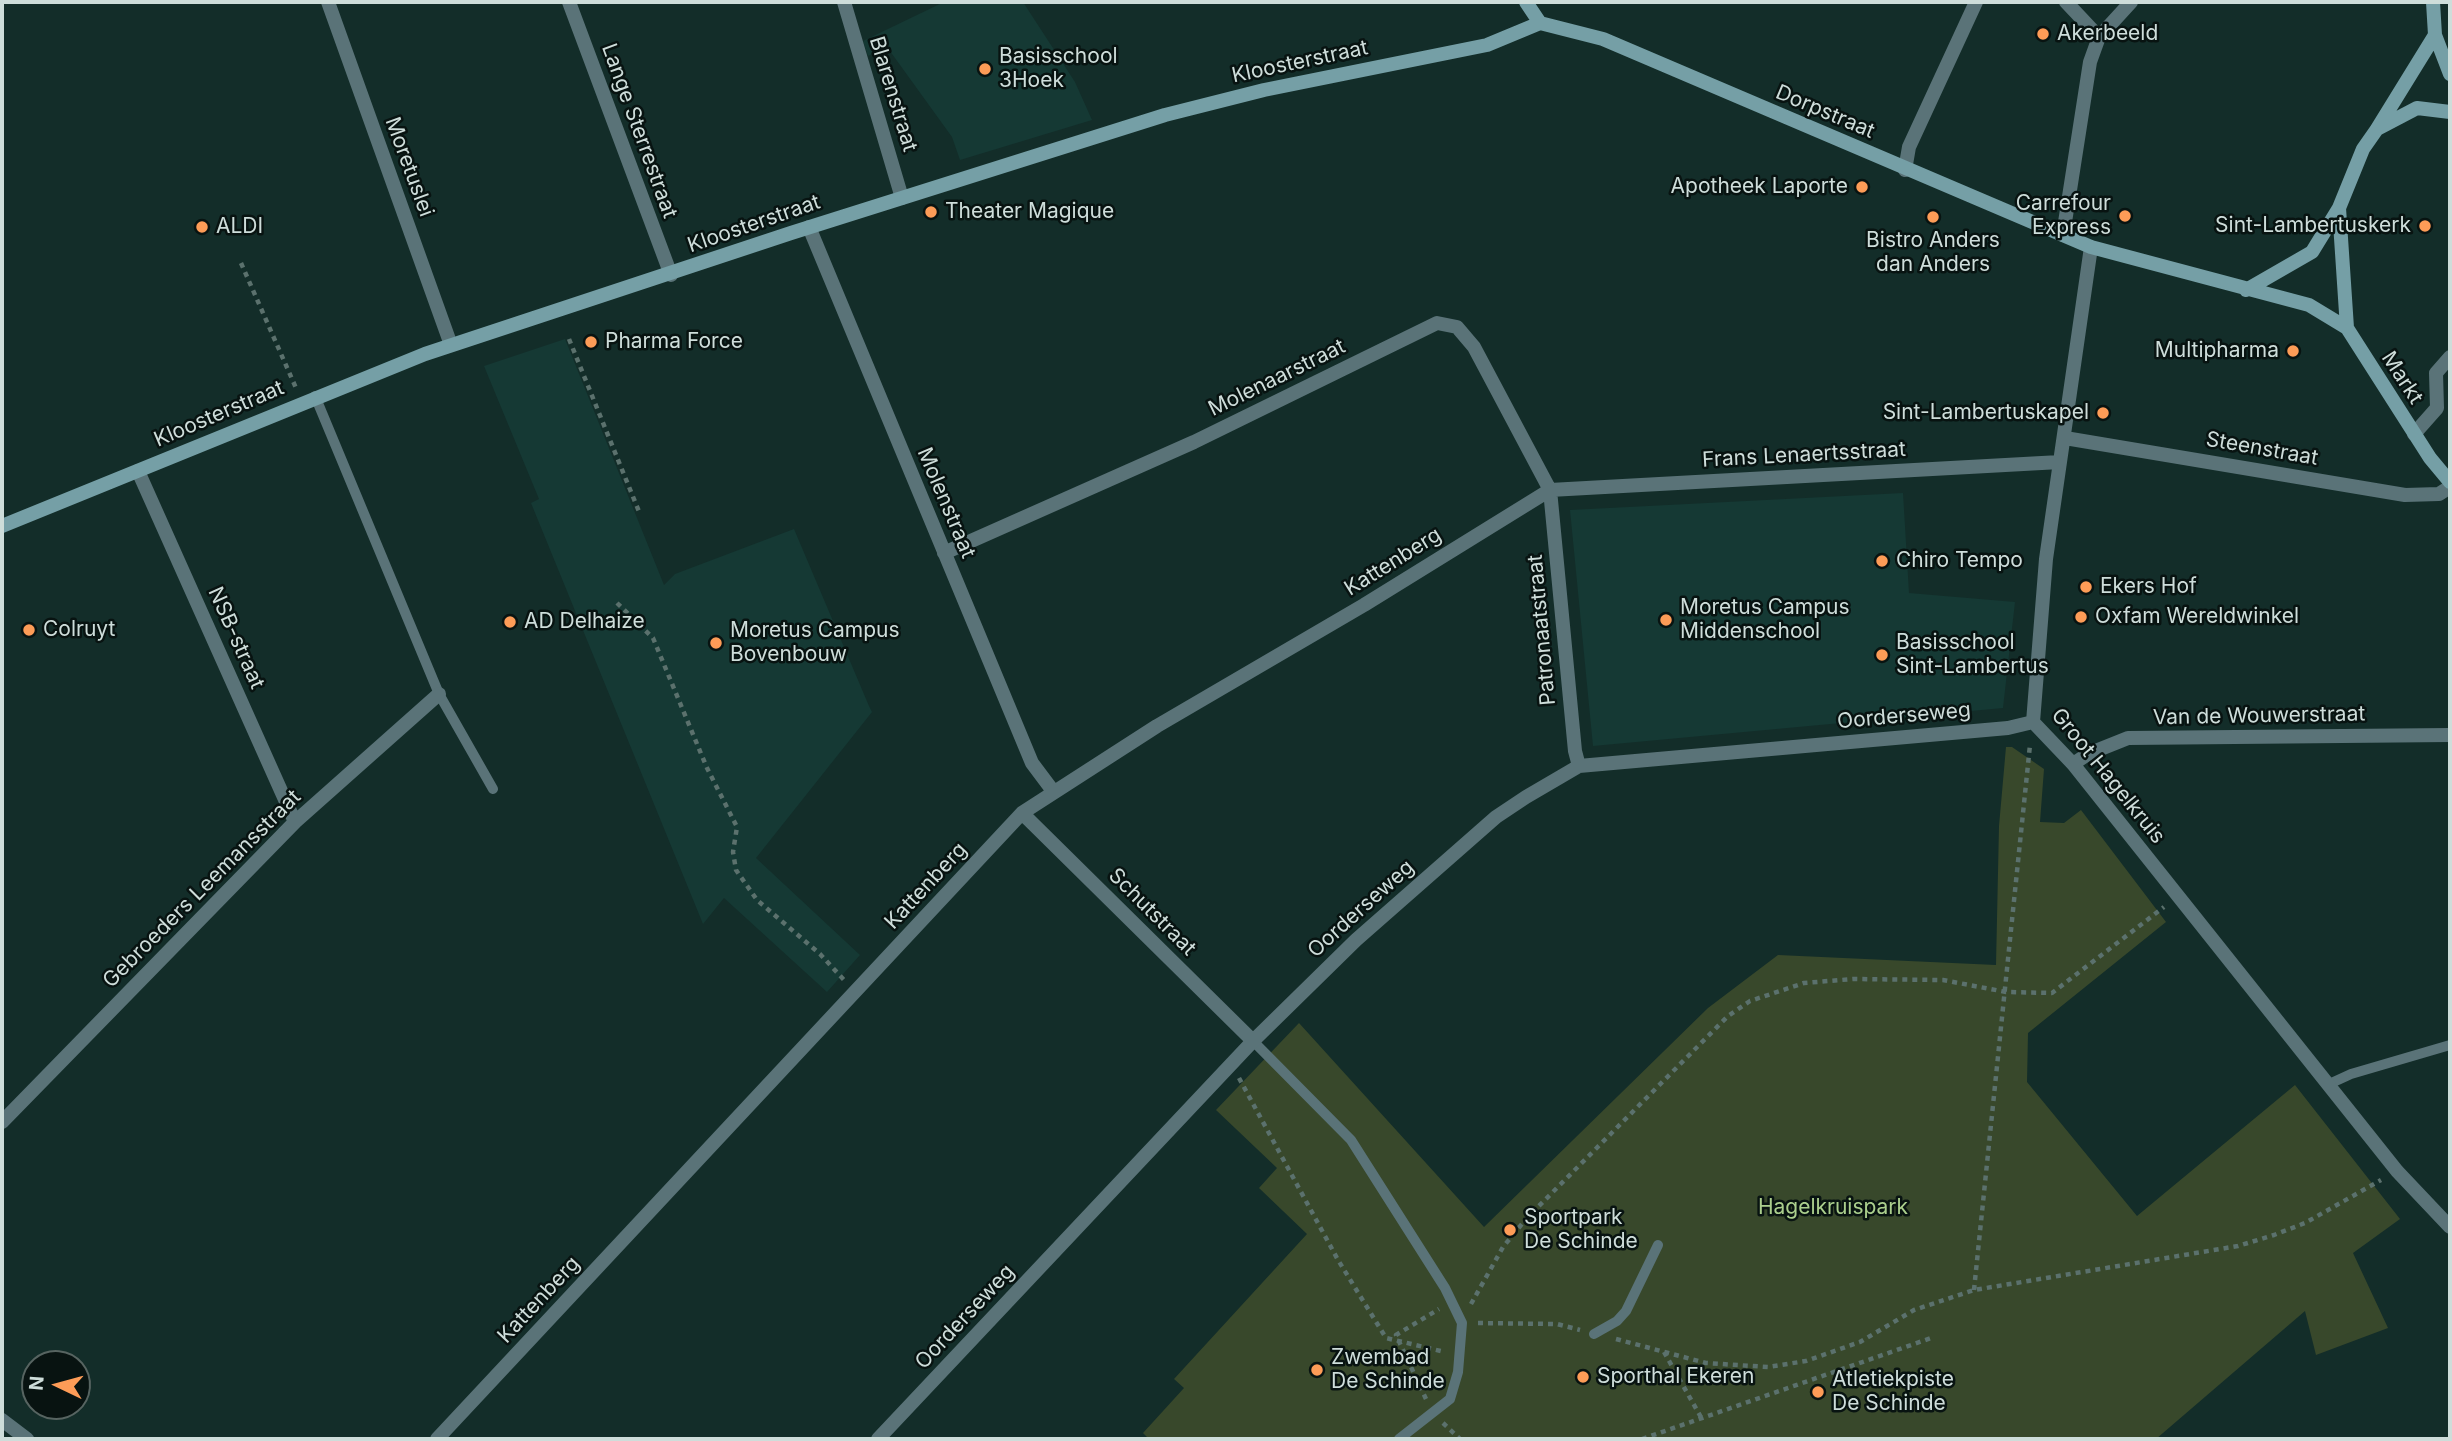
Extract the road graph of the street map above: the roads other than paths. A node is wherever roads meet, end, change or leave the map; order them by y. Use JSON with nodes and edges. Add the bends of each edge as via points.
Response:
{"nodes":[{"id":1,"x":569,"y":2,"type":"edge"},
{"id":2,"x":844,"y":2,"type":"edge"},
{"id":3,"x":1526,"y":2,"type":"edge"},
{"id":4,"x":1976,"y":2,"type":"edge"},
{"id":5,"x":2066,"y":2,"type":"edge"},
{"id":6,"x":2131,"y":2,"type":"edge"},
{"id":7,"x":2433,"y":2,"type":"edge"},
{"id":8,"x":331,"y":3,"type":"edge"},
{"id":9,"x":1540,"y":23,"type":"junction"},
{"id":10,"x":2435,"y":35,"type":"junction"},
{"id":11,"x":2099,"y":37,"type":"junction"},
{"id":12,"x":2450,"y":74,"type":"edge"},
{"id":13,"x":2450,"y":111,"type":"edge"},
{"id":14,"x":2377,"y":129,"type":"junction"},
{"id":15,"x":1905,"y":170,"type":"junction"},
{"id":16,"x":902,"y":198,"type":"junction"},
{"id":17,"x":2339,"y":208,"type":"junction"},
{"id":18,"x":809,"y":227,"type":"junction"},
{"id":19,"x":2063,"y":236,"type":"junction"},
{"id":20,"x":2091,"y":247,"type":"junction"},
{"id":21,"x":671,"y":275,"type":"junction"},
{"id":22,"x":2246,"y":290,"type":"junction"},
{"id":23,"x":2347,"y":328,"type":"junction"},
{"id":24,"x":451,"y":345,"type":"junction"},
{"id":25,"x":2450,"y":357,"type":"edge"},
{"id":26,"x":309,"y":399,"type":"junction"},
{"id":27,"x":2414,"y":434,"type":"junction"},
{"id":28,"x":2065,"y":438,"type":"junction"},
{"id":29,"x":2060,"y":462,"type":"junction"},
{"id":30,"x":138,"y":471,"type":"junction"},
{"id":31,"x":2450,"y":484,"type":"edge"},
{"id":32,"x":1550,"y":490,"type":"junction"},
{"id":33,"x":2,"y":526,"type":"edge"},
{"id":34,"x":944,"y":553,"type":"junction"},
{"id":35,"x":439,"y":694,"type":"junction"},
{"id":36,"x":2033,"y":722,"type":"junction"},
{"id":37,"x":2450,"y":735,"type":"edge"},
{"id":38,"x":2073,"y":764,"type":"junction"},
{"id":39,"x":1579,"y":766,"type":"junction"},
{"id":40,"x":493,"y":789,"type":"dead end"},
{"id":41,"x":1053,"y":790,"type":"junction"},
{"id":42,"x":1022,"y":813,"type":"junction"},
{"id":43,"x":295,"y":822,"type":"junction"},
{"id":44,"x":1252,"y":1041,"type":"junction"},
{"id":45,"x":2450,"y":1045,"type":"edge"},
{"id":46,"x":2327,"y":1085,"type":"junction"},
{"id":47,"x":2,"y":1122,"type":"edge"},
{"id":48,"x":2450,"y":1227,"type":"edge"},
{"id":49,"x":1658,"y":1245,"type":"dead end"},
{"id":50,"x":1594,"y":1334,"type":"road end"},
{"id":51,"x":4,"y":1426,"type":"edge"},
{"id":52,"x":27,"y":1439,"type":"edge"},
{"id":53,"x":438,"y":1439,"type":"edge"},
{"id":54,"x":878,"y":1439,"type":"edge"},
{"id":55,"x":1399,"y":1439,"type":"edge"}],
"edges":[{"from":1,"to":21,"type":"street","name":"Lange Sterrestraat"},
{"from":2,"to":16,"type":"street","name":"Blarenstraat"},
{"from":3,"to":9,"type":"main road"},
{"from":4,"to":15,"type":"street","via":[[1909,147]]},
{"from":5,"to":11,"type":"street"},
{"from":6,"to":11,"type":"street"},
{"from":7,"to":10,"type":"main road"},
{"from":8,"to":24,"type":"street","name":"Moretuslei"},
{"from":9,"to":15,"type":"main road","name":"Dorpstraat","via":[[1604,39]]},
{"from":9,"to":16,"type":"main road","name":"Kloosterstraat","via":[[1487,45],[1165,115]]},
{"from":10,"to":12,"type":"main road"},
{"from":10,"to":14,"type":"main road","name":"Markt"},
{"from":11,"to":19,"type":"street"},
{"from":13,"to":14,"type":"main road","via":[[2417,108]]},
{"from":14,"to":17,"type":"main road","name":"Markt","via":[[2363,149]]},
{"from":15,"to":19,"type":"main road","name":"Dorpstraat"},
{"from":16,"to":18,"type":"main road","name":"Kloosterstraat"},
{"from":17,"to":22,"type":"main road","name":"Markt","via":[[2312,252]]},
{"from":17,"to":23,"type":"main road","name":"Markt"},
{"from":18,"to":21,"type":"main road","name":"Kloosterstraat"},
{"from":18,"to":34,"type":"street","name":"Molenstraat"},
{"from":19,"to":20,"type":"main road","name":"Dorpstraat"},
{"from":20,"to":22,"type":"main road","name":"Markt"},
{"from":20,"to":28,"type":"street","name":"Groot Hagelkruis"},
{"from":21,"to":24,"type":"main road","name":"Kloosterstraat"},
{"from":22,"to":23,"type":"main road","name":"Markt","via":[[2309,305]]},
{"from":23,"to":27,"type":"main road","name":"Markt"},
{"from":24,"to":26,"type":"main road","name":"Kloosterstraat"},
{"from":25,"to":27,"type":"street","via":[[2436,373],[2437,408]]},
{"from":26,"to":30,"type":"main road","name":"Kloosterstraat"},
{"from":26,"to":35,"type":"lane"},
{"from":27,"to":31,"type":"main road","name":"Markt"},
{"from":28,"to":29,"type":"street","name":"Groot Hagelkruis"},
{"from":28,"to":31,"type":"street","name":"Steenstraat","via":[[2405,495],[2439,494]]},
{"from":29,"to":32,"type":"street","name":"Frans Lenaertsstraat"},
{"from":29,"to":36,"type":"street","name":"Groot Hagelkruis","via":[[2046,559]]},
{"from":30,"to":33,"type":"main road","name":"Kloosterstraat"},
{"from":30,"to":43,"type":"street","name":"NSB-straat"},
{"from":32,"to":34,"type":"street","name":"Molenaarstraat","via":[[1474,348],[1457,327],[1437,323],[1194,442]]},
{"from":32,"to":39,"type":"street","name":"Patronaatstraat"},
{"from":32,"to":41,"type":"street","name":"Kattenberg"},
{"from":34,"to":41,"type":"street","name":"Molenstraat","via":[[1032,763]]},
{"from":35,"to":40,"type":"lane"},
{"from":35,"to":43,"type":"street","name":"Gebroeders Leemansstraat"},
{"from":36,"to":38,"type":"street","name":"Groot Hagelkruis"},
{"from":36,"to":39,"type":"street","name":"Oorderseweg","via":[[2008,728]]},
{"from":37,"to":38,"type":"street","name":"Van de Wouwerstraat","via":[[2127,738]]},
{"from":38,"to":46,"type":"street","name":"Groot Hagelkruis"},
{"from":39,"to":44,"type":"street","name":"Oorderseweg","via":[[1496,817],[1356,940]]},
{"from":41,"to":42,"type":"street","name":"Kattenberg"},
{"from":42,"to":44,"type":"street","name":"Schutstraat"},
{"from":42,"to":53,"type":"street","name":"Kattenberg"},
{"from":43,"to":47,"type":"street","name":"Gebroeders Leemansstraat"},
{"from":44,"to":54,"type":"street","name":"Oorderseweg"},
{"from":44,"to":55,"type":"lane","via":[[1350,1140],[1462,1323],[1450,1399]]},
{"from":45,"to":46,"type":"lane"},
{"from":46,"to":48,"type":"street","name":"Groot Hagelkruis"},
{"from":49,"to":50,"type":"lane","via":[[1626,1311]]},
{"from":51,"to":52,"type":"street"}]}
